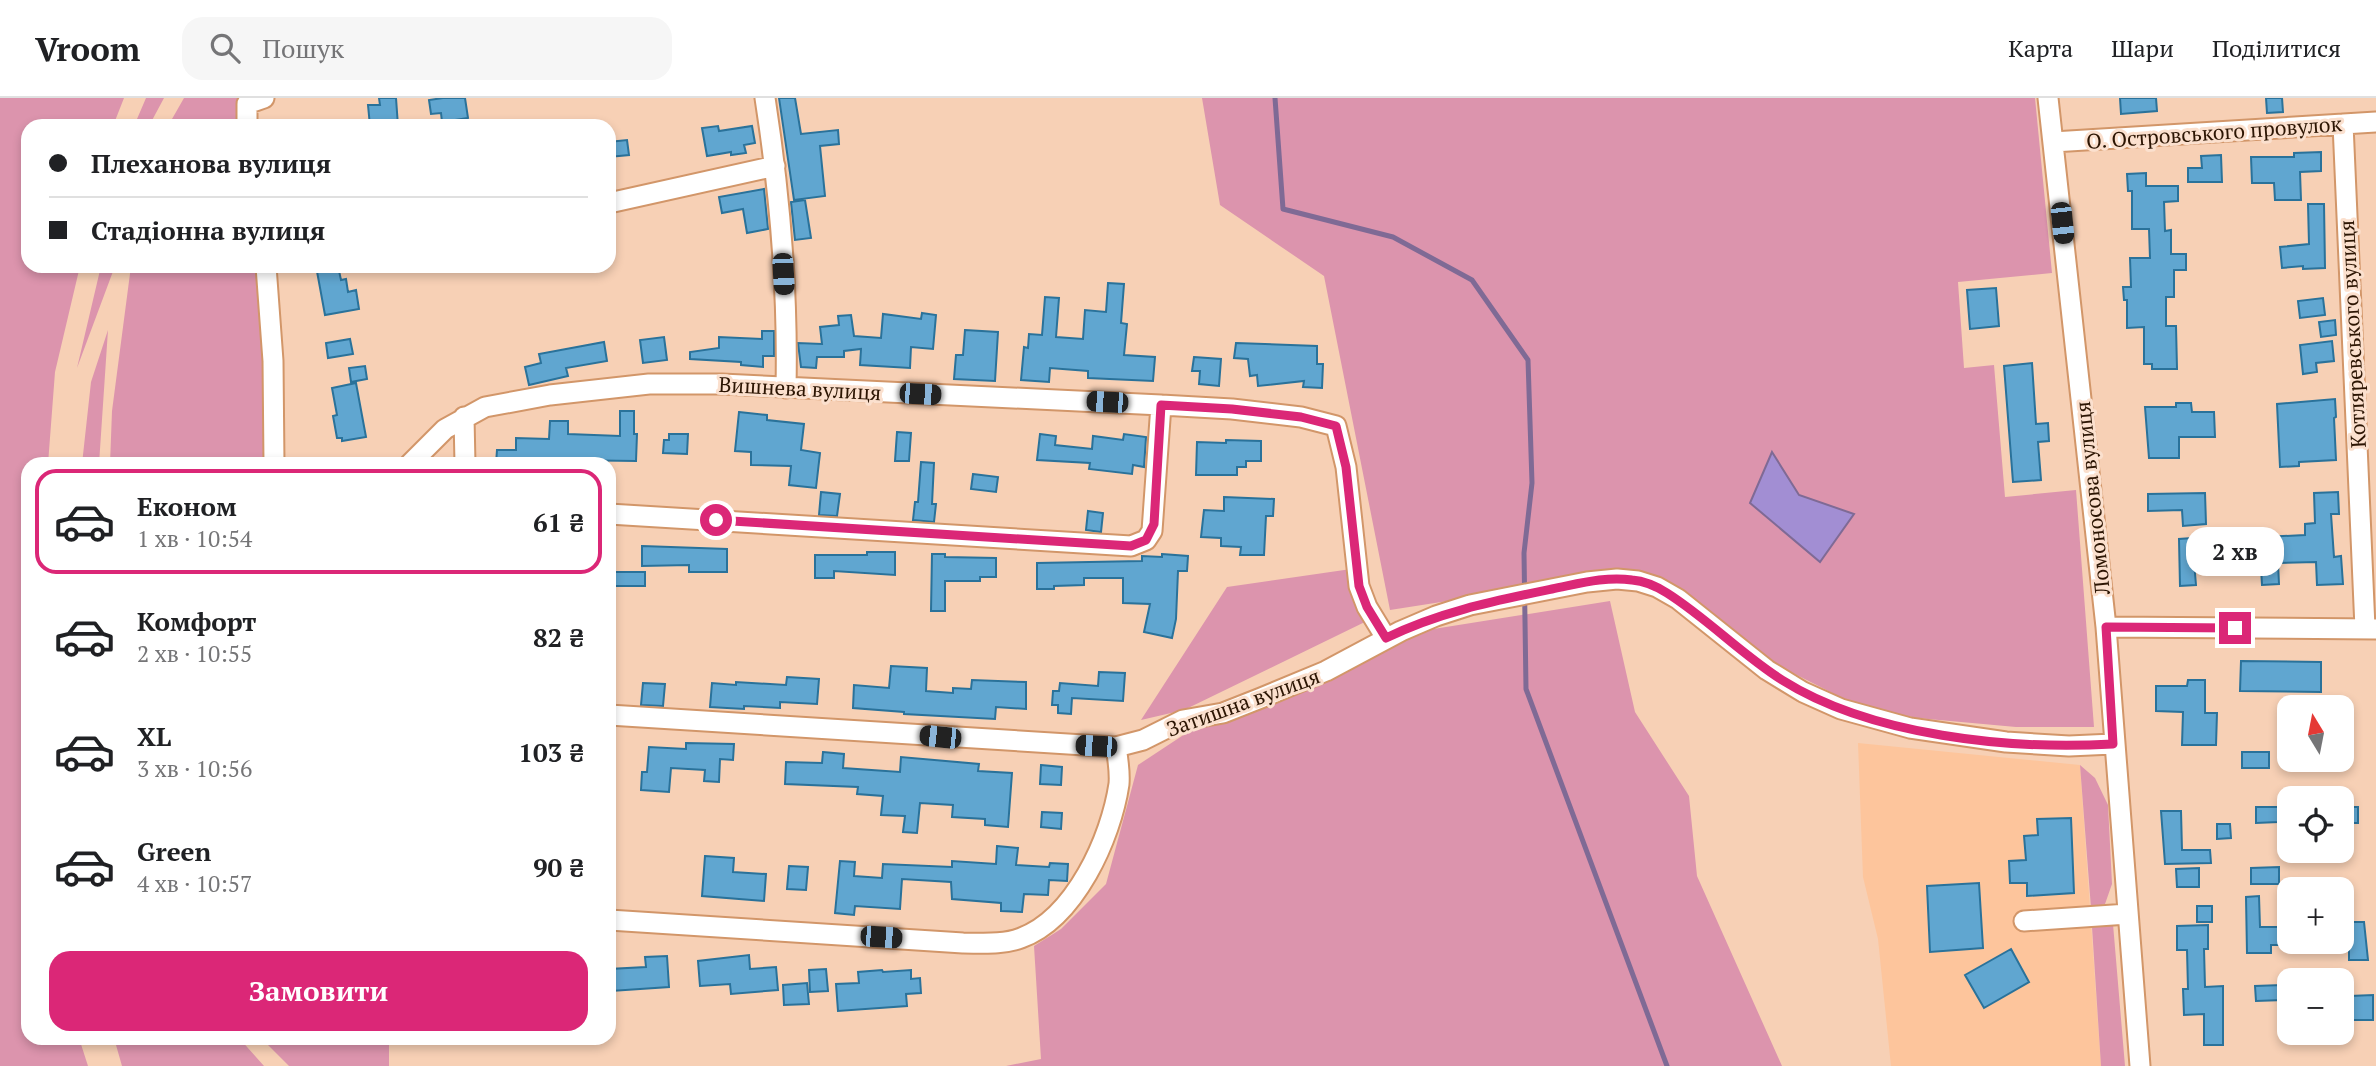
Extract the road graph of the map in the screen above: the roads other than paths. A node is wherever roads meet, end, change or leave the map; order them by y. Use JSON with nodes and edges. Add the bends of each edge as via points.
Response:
{"nodes":[{"id":1,"x":264,"y":98,"type":"edge"},
{"id":2,"x":765,"y":98,"type":"edge"},
{"id":3,"x":2048,"y":98,"type":"edge"},
{"id":4,"x":247,"y":119,"type":"edge"},
{"id":5,"x":2376,"y":122,"type":"edge"},
{"id":6,"x":2343,"y":124,"type":"junction"},
{"id":7,"x":2053,"y":142,"type":"junction"},
{"id":8,"x":775,"y":166,"type":"junction"},
{"id":9,"x":616,"y":201,"type":"edge"},
{"id":10,"x":266,"y":273,"type":"edge"},
{"id":11,"x":786,"y":388,"type":"junction"},
{"id":12,"x":1161,"y":405,"type":"junction"},
{"id":13,"x":464,"y":417,"type":"junction"},
{"id":14,"x":274,"y":457,"type":"edge"},
{"id":15,"x":416,"y":457,"type":"edge"},
{"id":16,"x":465,"y":457,"type":"edge"},
{"id":17,"x":616,"y":514,"type":"edge"},
{"id":18,"x":2106,"y":627,"type":"junction"},
{"id":19,"x":2371,"y":629,"type":"edge"},
{"id":20,"x":1386,"y":638,"type":"junction"},
{"id":21,"x":616,"y":715,"type":"edge"},
{"id":22,"x":2113,"y":744,"type":"junction"},
{"id":23,"x":1116,"y":747,"type":"junction"},
{"id":24,"x":2128,"y":914,"type":"junction"},
{"id":25,"x":616,"y":919,"type":"edge"},
{"id":26,"x":2024,"y":920,"type":"dead end"},
{"id":27,"x":2140,"y":1066,"type":"edge"}],
"edges":[{"from":1,"to":4,"type":"street","via":[[247,104]]},
{"from":2,"to":8,"type":"street"},
{"from":3,"to":7,"type":"street","name":"Ломоносова вулиця"},
{"from":5,"to":6,"type":"street","name":"O. Островського провулок"},
{"from":6,"to":7,"type":"street","name":"O. Островського провулок"},
{"from":6,"to":19,"type":"street","name":"Котляревського вулиця"},
{"from":7,"to":18,"type":"street","name":"Ломоносова вулиця"},
{"from":8,"to":9,"type":"street"},
{"from":8,"to":11,"type":"street"},
{"from":10,"to":14,"type":"street"},
{"from":11,"to":12,"type":"street","name":"Вишнева вулиця"},
{"from":11,"to":13,"type":"street","name":"Вишнева вулиця","via":[[649,384],[500,403]]},
{"from":12,"to":17,"type":"street","via":[[1154,524],[1146,540],[1131,546]]},
{"from":12,"to":20,"type":"street","name":"Вишнева вулиця","via":[[1301,417],[1336,426],[1346,467],[1359,586]]},
{"from":13,"to":15,"type":"street","name":"Вишнева вулиця"},
{"from":13,"to":16,"type":"street"},
{"from":18,"to":19,"type":"street"},
{"from":18,"to":22,"type":"street","name":"Ломоносова вулиця"},
{"from":20,"to":22,"type":"street","name":"Затишна вулиця","via":[[1470,606],[1573,585],[1630,579],[1657,586],[1678,599],[1744,653],[1822,702],[1875,720],[2006,743]]},
{"from":20,"to":23,"type":"street","name":"Затишна вулиця","via":[[1326,671],[1245,705],[1183,720],[1143,740]]},
{"from":21,"to":23,"type":"street","name":"Затишна вулиця"},
{"from":22,"to":24,"type":"street","name":"Ломоносова вулиця"},
{"from":23,"to":25,"type":"street","via":[[1115,801],[1085,876],[1058,915],[1018,940],[963,943]]},
{"from":24,"to":26,"type":"street"},
{"from":24,"to":27,"type":"street","name":"Ломоносова вулиця"}]}
